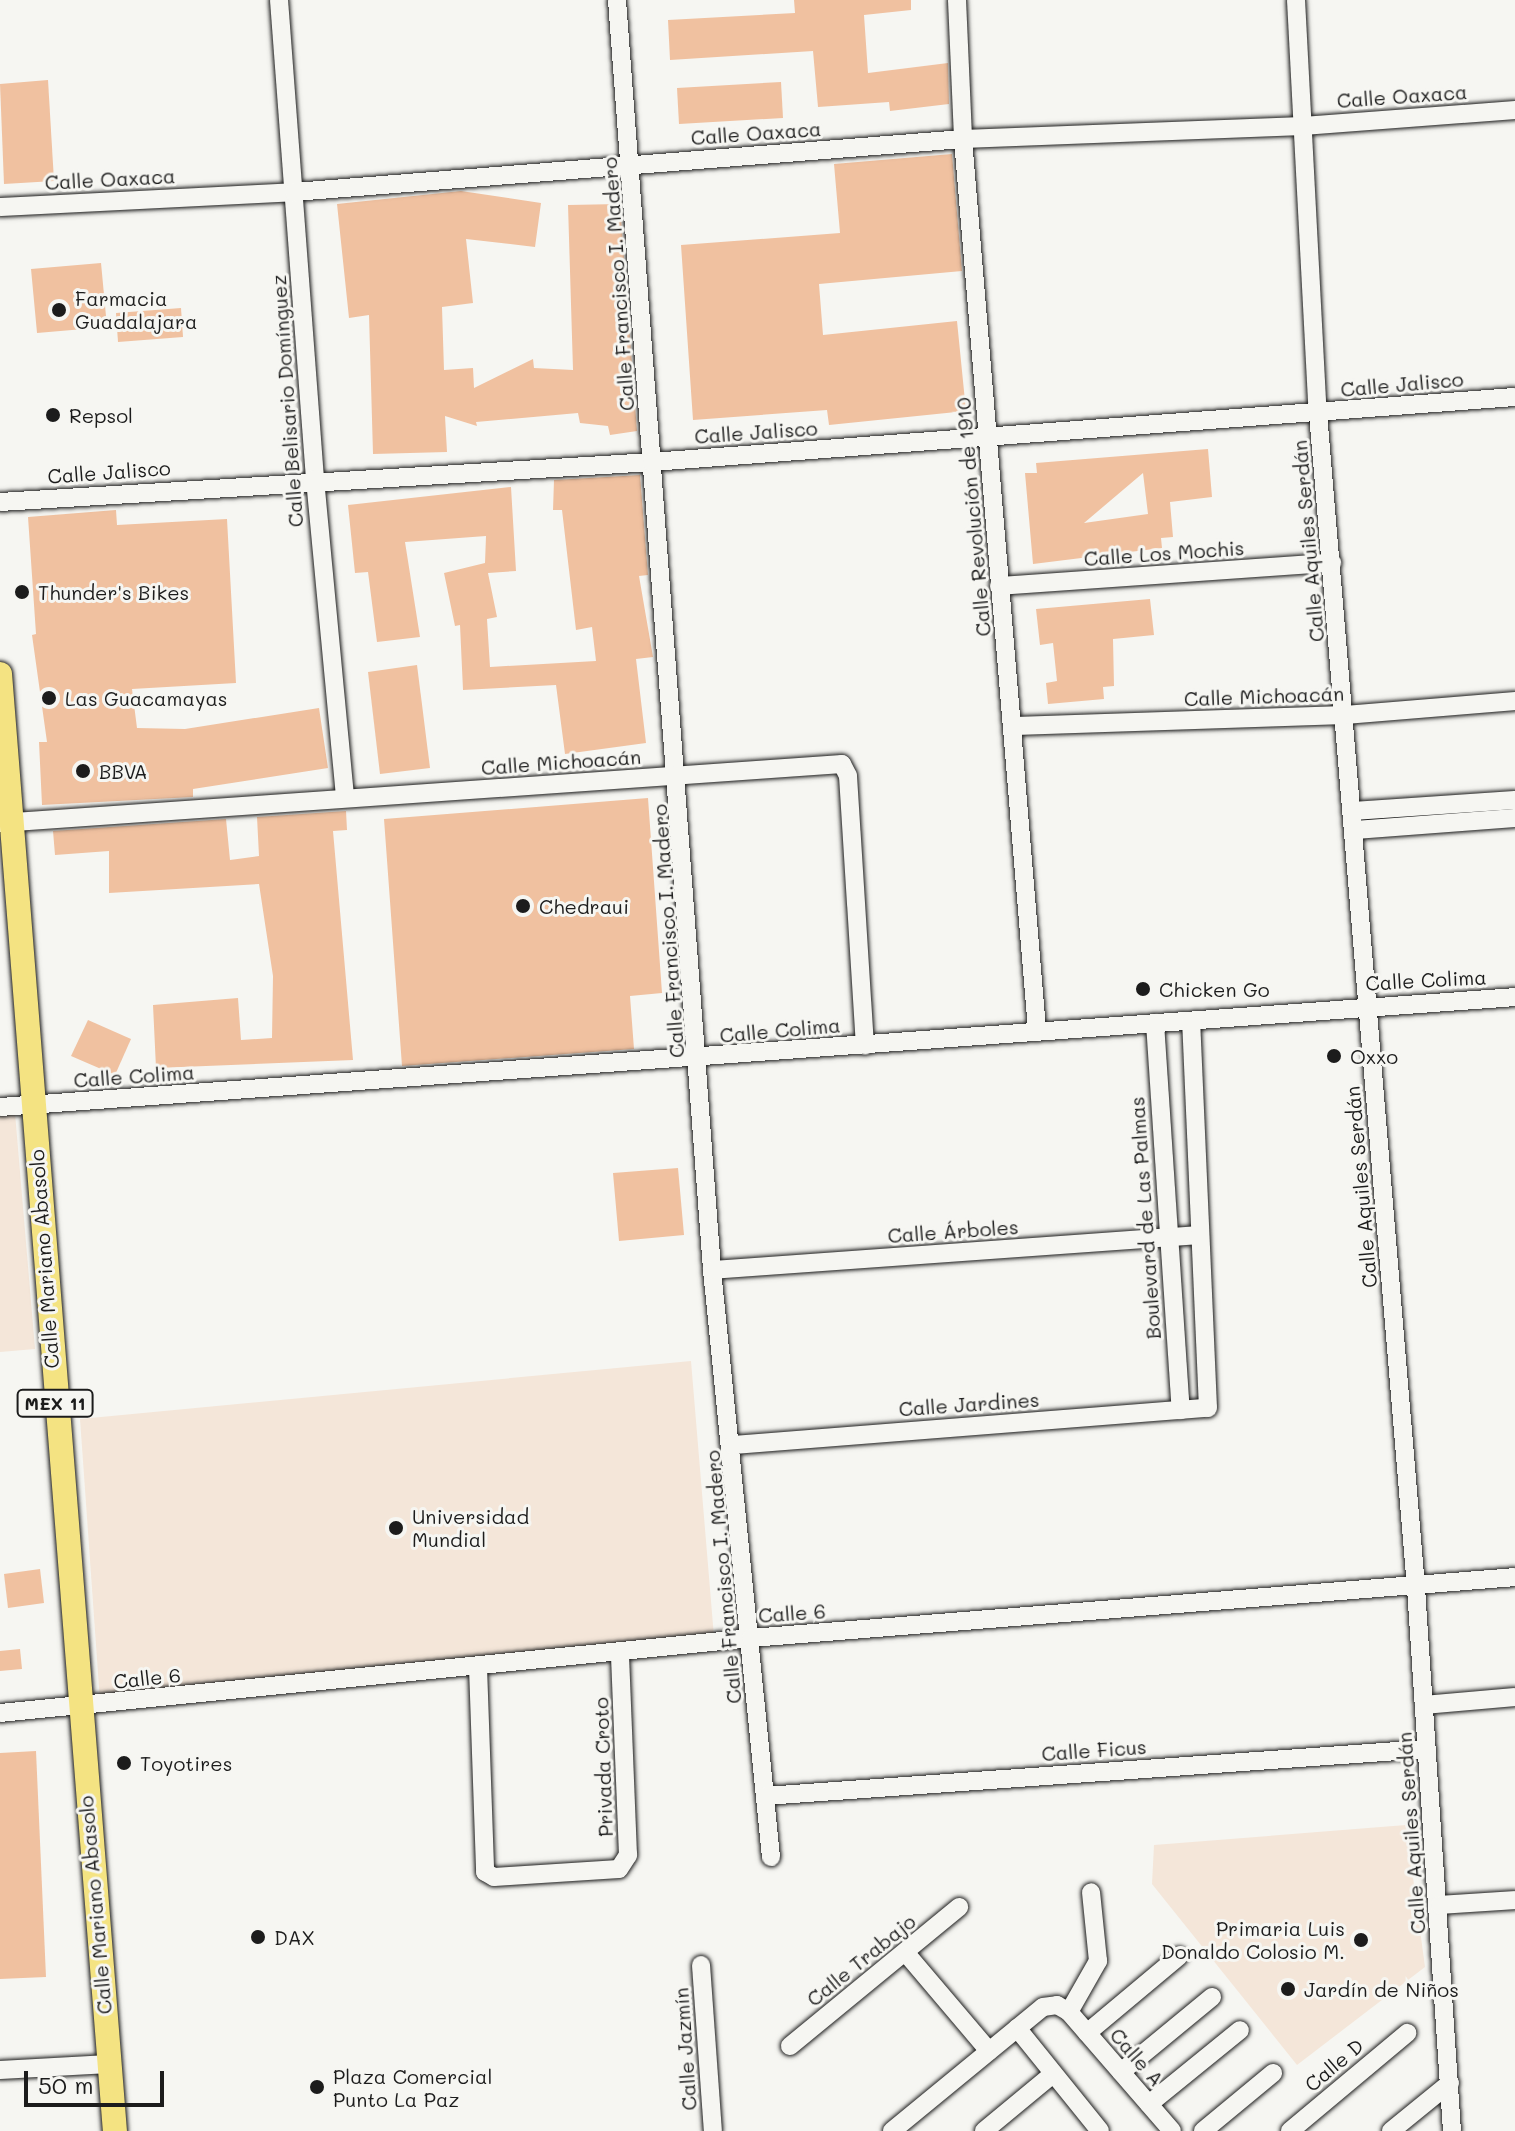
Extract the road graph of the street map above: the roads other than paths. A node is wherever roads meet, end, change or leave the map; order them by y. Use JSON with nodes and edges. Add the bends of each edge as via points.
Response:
{"nodes":[{"id":1,"x":279,"y":0,"type":"edge"},
{"id":2,"x":617,"y":0,"type":"edge"},
{"id":3,"x":957,"y":0,"type":"edge"},
{"id":4,"x":1296,"y":0,"type":"edge"},
{"id":5,"x":1515,"y":110,"type":"edge"},
{"id":6,"x":1303,"y":126,"type":"junction"},
{"id":7,"x":963,"y":139,"type":"junction"},
{"id":8,"x":633,"y":164,"type":"junction"},
{"id":9,"x":294,"y":192,"type":"junction"},
{"id":10,"x":0,"y":207,"type":"edge"},
{"id":11,"x":1515,"y":397,"type":"edge"},
{"id":12,"x":1318,"y":413,"type":"junction"},
{"id":13,"x":989,"y":436,"type":"junction"},
{"id":14,"x":652,"y":462,"type":"junction"},
{"id":15,"x":315,"y":479,"type":"junction"},
{"id":16,"x":0,"y":502,"type":"edge"},
{"id":17,"x":1332,"y":563,"type":"junction"},
{"id":18,"x":999,"y":586,"type":"junction"},
{"id":19,"x":0,"y":674,"type":"edge"},
{"id":20,"x":1515,"y":701,"type":"edge"},
{"id":21,"x":1345,"y":715,"type":"junction"},
{"id":22,"x":1015,"y":726,"type":"junction"},
{"id":23,"x":679,"y":776,"type":"junction"},
{"id":24,"x":345,"y":798,"type":"junction"},
{"id":25,"x":1515,"y":800,"type":"edge"},
{"id":26,"x":1353,"y":811,"type":"junction"},
{"id":27,"x":1488,"y":811,"type":"junction"},
{"id":28,"x":1515,"y":818,"type":"edge"},
{"id":29,"x":6,"y":823,"type":"edge"},
{"id":30,"x":1355,"y":830,"type":"junction"},
{"id":31,"x":1515,"y":997,"type":"edge"},
{"id":32,"x":1369,"y":1005,"type":"junction"},
{"id":33,"x":1191,"y":1021,"type":"junction"},
{"id":34,"x":1155,"y":1023,"type":"junction"},
{"id":35,"x":1037,"y":1029,"type":"junction"},
{"id":36,"x":865,"y":1045,"type":"junction"},
{"id":37,"x":699,"y":1060,"type":"junction"},
{"id":38,"x":33,"y":1105,"type":"junction"},
{"id":39,"x":0,"y":1107,"type":"edge"},
{"id":40,"x":1198,"y":1235,"type":"junction"},
{"id":41,"x":1167,"y":1237,"type":"junction"},
{"id":42,"x":712,"y":1270,"type":"junction"},
{"id":43,"x":1181,"y":1410,"type":"junction"},
{"id":44,"x":733,"y":1445,"type":"junction"},
{"id":45,"x":1515,"y":1577,"type":"edge"},
{"id":46,"x":1416,"y":1588,"type":"junction"},
{"id":47,"x":751,"y":1638,"type":"junction"},
{"id":48,"x":620,"y":1654,"type":"junction"},
{"id":49,"x":478,"y":1667,"type":"junction"},
{"id":50,"x":1515,"y":1697,"type":"edge"},
{"id":51,"x":1424,"y":1705,"type":"junction"},
{"id":52,"x":78,"y":1707,"type":"junction"},
{"id":53,"x":0,"y":1713,"type":"edge"},
{"id":54,"x":1426,"y":1749,"type":"junction"},
{"id":55,"x":765,"y":1796,"type":"junction"},
{"id":56,"x":771,"y":1857,"type":"dead end"},
{"id":57,"x":1091,"y":1892,"type":"dead end"},
{"id":58,"x":1515,"y":1900,"type":"edge"},
{"id":59,"x":1440,"y":1905,"type":"junction"},
{"id":60,"x":959,"y":1907,"type":"dead end"},
{"id":61,"x":905,"y":1952,"type":"junction"},
{"id":62,"x":1179,"y":1956,"type":"dead end"},
{"id":63,"x":701,"y":1965,"type":"dead end"},
{"id":64,"x":1212,"y":1997,"type":"dead end"},
{"id":65,"x":1069,"y":2012,"type":"junction"},
{"id":66,"x":1017,"y":2028,"type":"junction"},
{"id":67,"x":1240,"y":2030,"type":"dead end"},
{"id":68,"x":1087,"y":2033,"type":"junction"},
{"id":69,"x":1407,"y":2033,"type":"dead end"},
{"id":70,"x":790,"y":2046,"type":"dead end"},
{"id":71,"x":989,"y":2051,"type":"junction"},
{"id":72,"x":109,"y":2064,"type":"junction"},
{"id":73,"x":0,"y":2070,"type":"edge"},
{"id":74,"x":1121,"y":2072,"type":"junction"},
{"id":75,"x":1273,"y":2073,"type":"dead end"},
{"id":76,"x":1053,"y":2074,"type":"junction"},
{"id":77,"x":1450,"y":2083,"type":"junction"},
{"id":78,"x":1149,"y":2104,"type":"junction"},
{"id":79,"x":1168,"y":2130,"type":"edge"},
{"id":80,"x":115,"y":2131,"type":"edge"},
{"id":81,"x":713,"y":2131,"type":"edge"},
{"id":82,"x":892,"y":2131,"type":"edge"},
{"id":83,"x":984,"y":2131,"type":"edge"},
{"id":84,"x":1100,"y":2131,"type":"edge"},
{"id":85,"x":1203,"y":2131,"type":"edge"},
{"id":86,"x":1290,"y":2131,"type":"edge"},
{"id":87,"x":1391,"y":2131,"type":"edge"},
{"id":88,"x":1452,"y":2131,"type":"edge"}],
"edges":[{"from":1,"to":9,"type":"street","name":"Calle Belisario Domínguez"},
{"from":2,"to":8,"type":"street","name":"Calle Francisco I. Madero"},
{"from":3,"to":7,"type":"street","name":"Calle Revolución de 1910"},
{"from":4,"to":6,"type":"street","name":"Calle Aquiles Serdán"},
{"from":5,"to":6,"type":"street","name":"Calle Oaxaca"},
{"from":6,"to":7,"type":"street","name":"Calle Oaxaca"},
{"from":6,"to":12,"type":"street","name":"Calle Aquiles Serdán"},
{"from":7,"to":8,"type":"street","name":"Calle Oaxaca"},
{"from":7,"to":13,"type":"street","name":"Calle Revolución de 1910"},
{"from":8,"to":9,"type":"street","name":"Calle Oaxaca"},
{"from":8,"to":14,"type":"street","name":"Calle Francisco I. Madero"},
{"from":9,"to":10,"type":"street","name":"Calle Oaxaca"},
{"from":9,"to":15,"type":"street","name":"Calle Belisario Domínguez"},
{"from":11,"to":12,"type":"street","name":"Calle Jalisco"},
{"from":12,"to":13,"type":"street","name":"Calle Jalisco"},
{"from":12,"to":17,"type":"street","name":"Calle Aquiles Serdán"},
{"from":13,"to":14,"type":"street","name":"Calle Jalisco"},
{"from":13,"to":18,"type":"street","name":"Calle Revolución de 1910"},
{"from":14,"to":15,"type":"street","name":"Calle Jalisco"},
{"from":14,"to":23,"type":"street","name":"Calle Francisco I. Madero"},
{"from":15,"to":16,"type":"street","name":"Calle Jalisco"},
{"from":15,"to":24,"type":"street","name":"Calle Belisario Domínguez"},
{"from":17,"to":18,"type":"street","name":"Calle Los Mochis"},
{"from":17,"to":21,"type":"street","name":"Calle Aquiles Serdán"},
{"from":18,"to":22,"type":"street","name":"Calle Revolución de 1910"},
{"from":19,"to":29,"type":"main road","name":"Calle Mariano Abasolo","number":"MEX 11"},
{"from":20,"to":21,"type":"street","name":"Calle Michoacán"},
{"from":21,"to":22,"type":"street","name":"Calle Michoacán"},
{"from":21,"to":26,"type":"street","name":"Calle Aquiles Serdán"},
{"from":22,"to":35,"type":"street","name":"Calle Revolución de 1910"},
{"from":23,"to":24,"type":"street","name":"Calle Michoacán"},
{"from":23,"to":36,"type":"street","name":"Calle Michoacán","via":[[842,764],[848,776]]},
{"from":23,"to":37,"type":"street","name":"Calle Francisco I. Madero"},
{"from":24,"to":29,"type":"street","name":"Calle Michoacán"},
{"from":25,"to":27,"type":"street"},
{"from":26,"to":27,"type":"street"},
{"from":26,"to":30,"type":"street","name":"Calle Aquiles Serdán"},
{"from":27,"to":28,"type":"street"},
{"from":27,"to":30,"type":"street"},
{"from":29,"to":38,"type":"main road","name":"Calle Mariano Abasolo","number":"MEX 11"},
{"from":30,"to":32,"type":"street","name":"Calle Aquiles Serdán"},
{"from":31,"to":32,"type":"street","name":"Calle Colima"},
{"from":32,"to":33,"type":"street","name":"Calle Colima"},
{"from":32,"to":46,"type":"street","name":"Calle Aquiles Serdán"},
{"from":33,"to":34,"type":"street","name":"Calle Colima"},
{"from":33,"to":40,"type":"street"},
{"from":34,"to":35,"type":"street","name":"Calle Colima"},
{"from":34,"to":41,"type":"street","name":"Boulevard de Las Palmas"},
{"from":35,"to":36,"type":"street","name":"Calle Colima"},
{"from":36,"to":37,"type":"street","name":"Calle Colima"},
{"from":37,"to":38,"type":"street","name":"Calle Colima"},
{"from":37,"to":42,"type":"street","name":"Calle Francisco I. Madero"},
{"from":38,"to":39,"type":"street","name":"Calle Colima"},
{"from":38,"to":52,"type":"main road","name":"Calle Mariano Abasolo","number":"MEX 11"},
{"from":40,"to":41,"type":"street","name":"Calle Árboles"},
{"from":40,"to":43,"type":"street","name":"Calle Jardines","via":[[1208,1408]]},
{"from":41,"to":42,"type":"street","name":"Calle Árboles"},
{"from":41,"to":43,"type":"street","name":"Boulevard de Las Palmas"},
{"from":42,"to":44,"type":"street","name":"Calle Francisco I. Madero"},
{"from":43,"to":44,"type":"street","name":"Calle Jardines"},
{"from":44,"to":47,"type":"street","name":"Calle Francisco I. Madero"},
{"from":45,"to":46,"type":"street","name":"Calle 6"},
{"from":46,"to":47,"type":"street","name":"Calle 6"},
{"from":46,"to":51,"type":"street","name":"Calle Aquiles Serdán"},
{"from":47,"to":48,"type":"street","name":"Calle 6"},
{"from":47,"to":55,"type":"street","name":"Calle Francisco I. Madero"},
{"from":48,"to":49,"type":"street","name":"Calle 6"},
{"from":48,"to":49,"type":"street","name":"Privada Croto","via":[[628,1855],[619,1869],[494,1877],[485,1872]]},
{"from":49,"to":52,"type":"street","name":"Calle 6"},
{"from":50,"to":51,"type":"street"},
{"from":51,"to":54,"type":"street","name":"Calle Aquiles Serdán"},
{"from":52,"to":53,"type":"street","name":"Calle 6"},
{"from":52,"to":72,"type":"main road","name":"Calle Mariano Abasolo","number":"MEX 11"},
{"from":54,"to":55,"type":"street","name":"Calle Ficus"},
{"from":54,"to":59,"type":"street","name":"Calle Aquiles Serdán"},
{"from":55,"to":56,"type":"street","name":"Calle Francisco I. Madero"},
{"from":57,"to":65,"type":"street","via":[[1098,1961]]},
{"from":58,"to":59,"type":"street"},
{"from":59,"to":77,"type":"street","name":"Calle Aquiles Serdán"},
{"from":60,"to":61,"type":"street","name":"Calle Trabajo"},
{"from":61,"to":70,"type":"street","name":"Calle Trabajo"},
{"from":61,"to":71,"type":"street"},
{"from":62,"to":68,"type":"street"},
{"from":63,"to":81,"type":"street","name":"Calle Jazmín"},
{"from":64,"to":74,"type":"street"},
{"from":65,"to":66,"type":"street","via":[[1057,2005],[1043,2007]]},
{"from":65,"to":68,"type":"street","name":"Calle A"},
{"from":66,"to":71,"type":"street"},
{"from":66,"to":76,"type":"street"},
{"from":67,"to":78,"type":"street"},
{"from":68,"to":74,"type":"street","name":"Calle A"},
{"from":69,"to":86,"type":"street","name":"Calle D"},
{"from":71,"to":82,"type":"street"},
{"from":72,"to":73,"type":"street"},
{"from":72,"to":80,"type":"main road","name":"Calle Mariano Abasolo","number":"MEX 11"},
{"from":74,"to":78,"type":"street","name":"Calle A"},
{"from":75,"to":85,"type":"street"},
{"from":76,"to":83,"type":"street"},
{"from":76,"to":84,"type":"street"},
{"from":77,"to":87,"type":"street"},
{"from":77,"to":88,"type":"street","name":"Calle Aquiles Serdán"},
{"from":78,"to":79,"type":"street","name":"Calle A"}]}
